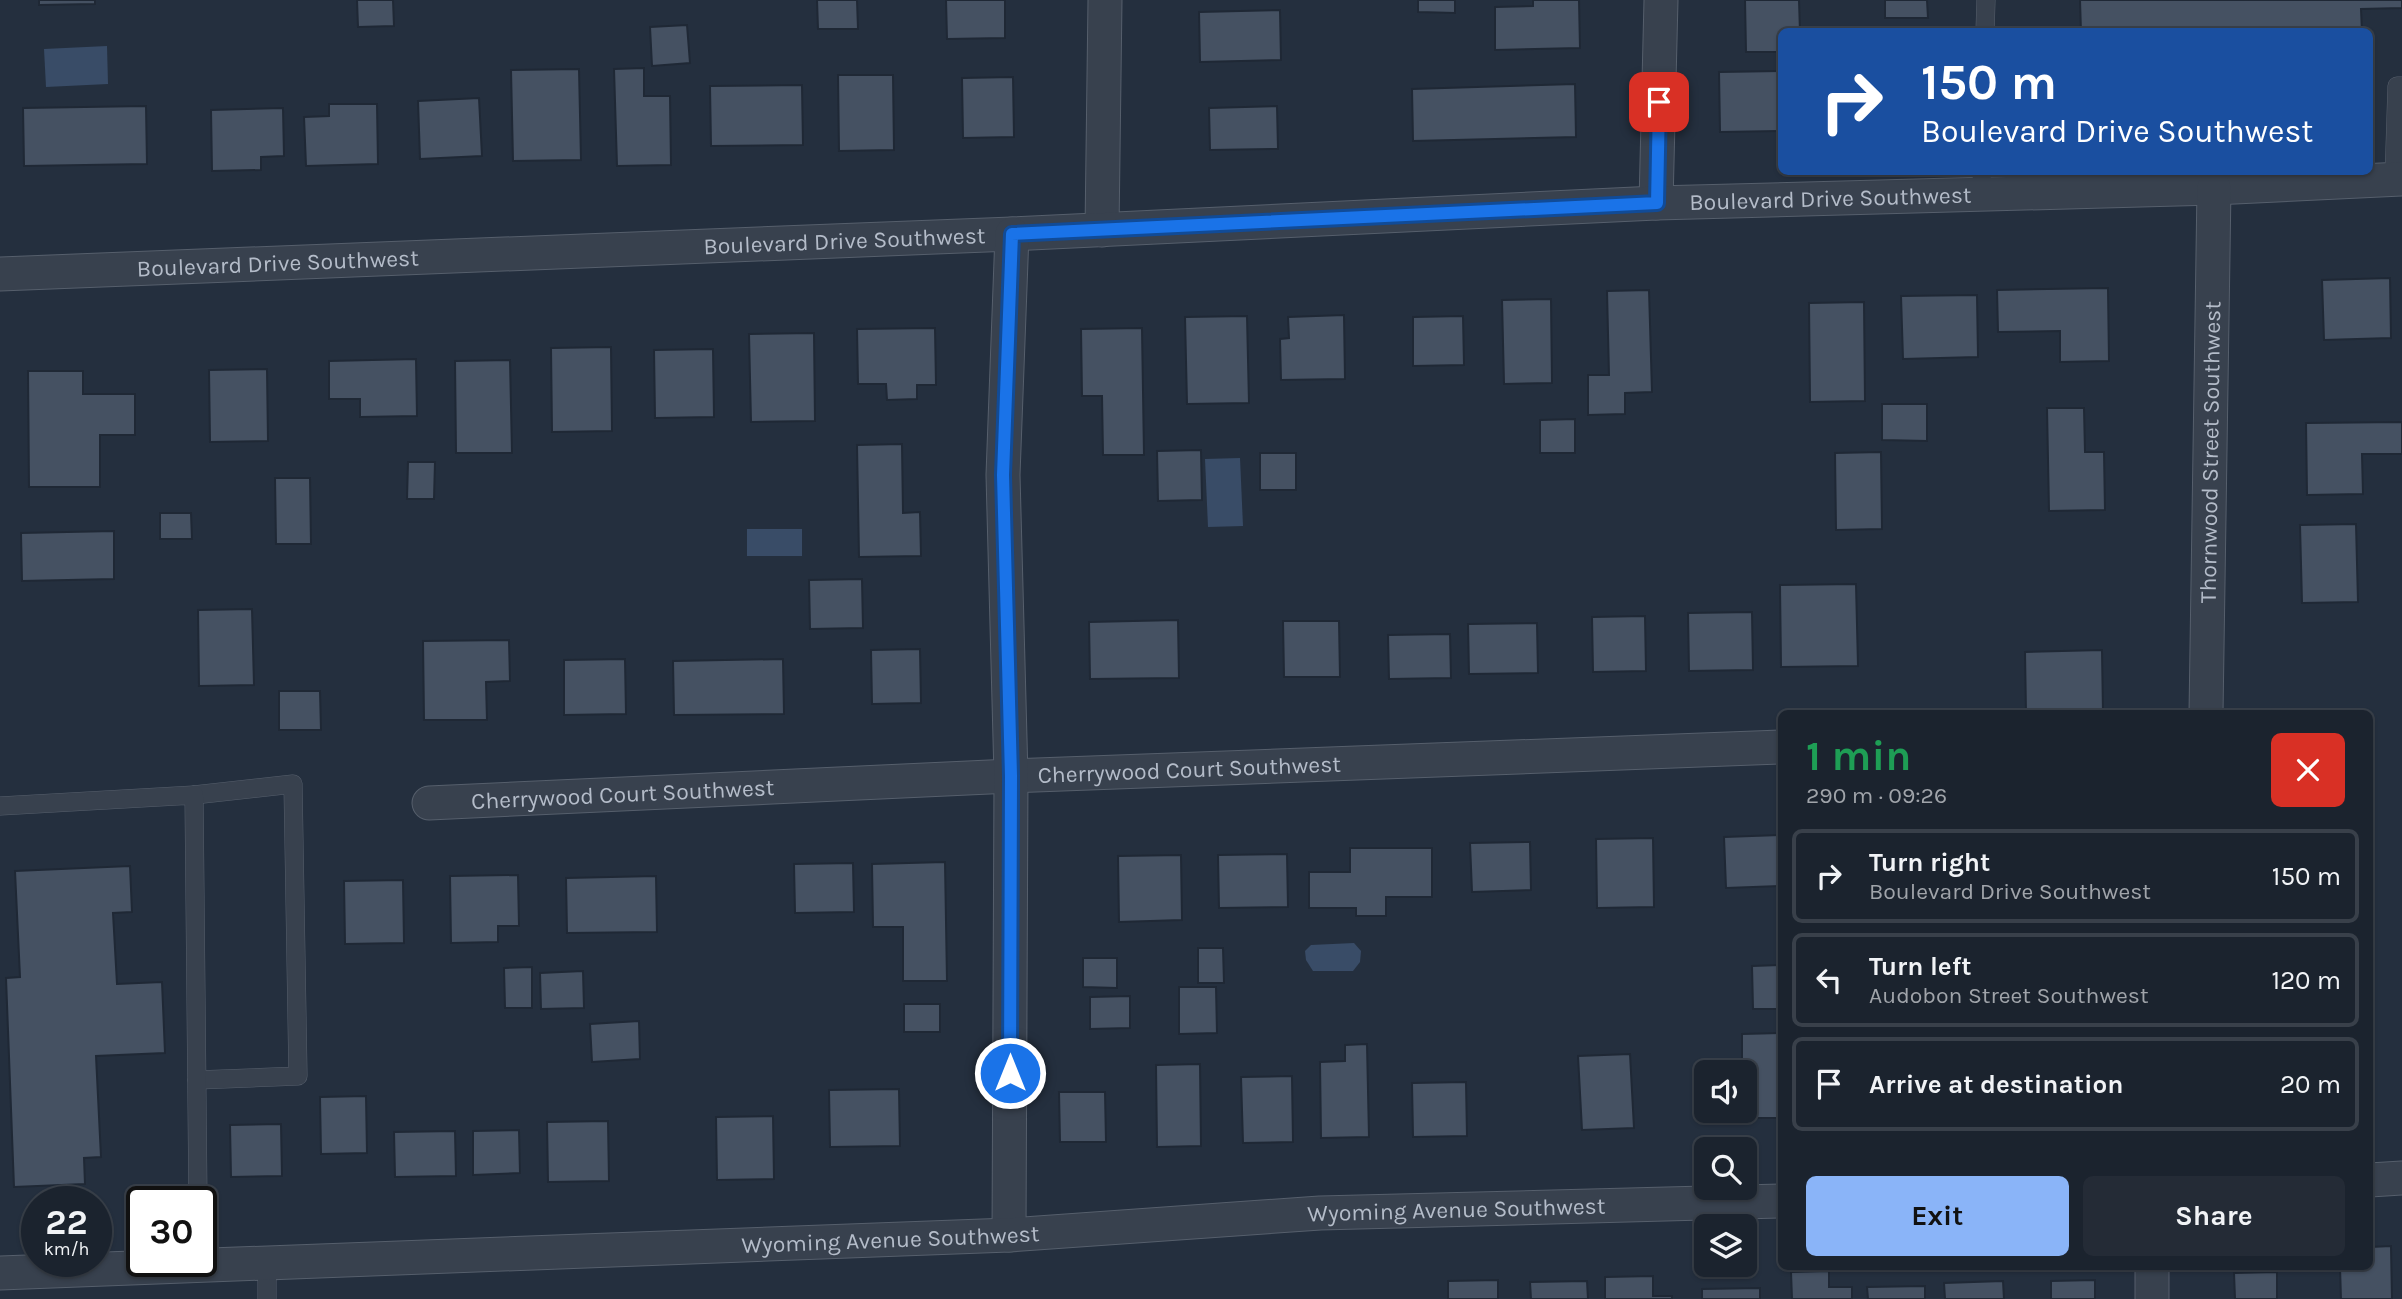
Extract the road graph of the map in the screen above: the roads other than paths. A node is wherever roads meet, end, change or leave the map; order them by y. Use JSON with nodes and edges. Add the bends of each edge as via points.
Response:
{"nodes":[{"id":1,"x":1105,"y":0,"type":"edge"},
{"id":2,"x":1661,"y":0,"type":"edge"},
{"id":3,"x":1986,"y":0,"type":"edge"},
{"id":4,"x":1985,"y":28,"type":"edge"},
{"id":5,"x":2402,"y":86,"type":"edge"},
{"id":6,"x":2398,"y":179,"type":"edge"},
{"id":7,"x":1982,"y":183,"type":"edge"},
{"id":8,"x":2214,"y":188,"type":"junction"},
{"id":9,"x":1657,"y":203,"type":"junction"},
{"id":10,"x":1101,"y":230,"type":"junction"},
{"id":11,"x":1012,"y":234,"type":"junction"},
{"id":12,"x":0,"y":274,"type":"edge"},
{"id":13,"x":2206,"y":710,"type":"edge"},
{"id":14,"x":1778,"y":747,"type":"edge"},
{"id":15,"x":1011,"y":776,"type":"junction"},
{"id":16,"x":194,"y":795,"type":"junction"},
{"id":17,"x":429,"y":803,"type":"dead end"},
{"id":18,"x":0,"y":806,"type":"edge"},
{"id":19,"x":197,"y":1080,"type":"junction"},
{"id":20,"x":2402,"y":1178,"type":"edge"},
{"id":21,"x":2373,"y":1180,"type":"edge"},
{"id":22,"x":198,"y":1186,"type":"edge"},
{"id":23,"x":1778,"y":1200,"type":"edge"},
{"id":24,"x":1009,"y":1235,"type":"junction"},
{"id":25,"x":267,"y":1263,"type":"junction"},
{"id":26,"x":217,"y":1264,"type":"edge"},
{"id":27,"x":126,"y":1267,"type":"edge"},
{"id":28,"x":2152,"y":1270,"type":"edge"},
{"id":29,"x":0,"y":1273,"type":"edge"},
{"id":30,"x":267,"y":1299,"type":"edge"},
{"id":31,"x":2152,"y":1299,"type":"edge"}],
"edges":[{"from":1,"to":10,"type":"street"},
{"from":2,"to":9,"type":"street"},
{"from":3,"to":4,"type":"lane"},
{"from":5,"to":6,"type":"lane","via":[[2398,86]]},
{"from":6,"to":8,"type":"street","name":"Boulevard Drive Southwest"},
{"from":7,"to":8,"type":"street","name":"Boulevard Drive Southwest"},
{"from":7,"to":9,"type":"street","name":"Boulevard Drive Southwest"},
{"from":8,"to":13,"type":"street","name":"Thornwood Street Southwest"},
{"from":9,"to":10,"type":"street","name":"Boulevard Drive Southwest"},
{"from":10,"to":11,"type":"street","name":"Boulevard Drive Southwest"},
{"from":11,"to":12,"type":"street","name":"Boulevard Drive Southwest"},
{"from":11,"to":15,"type":"street","via":[[1003,475]]},
{"from":14,"to":15,"type":"street","name":"Cherrywood Court Southwest"},
{"from":15,"to":17,"type":"street","name":"Cherrywood Court Southwest"},
{"from":15,"to":24,"type":"street"},
{"from":16,"to":18,"type":"lane"},
{"from":16,"to":19,"type":"lane"},
{"from":16,"to":19,"type":"lane","via":[[293,784],[298,1076]]},
{"from":19,"to":22,"type":"lane"},
{"from":20,"to":21,"type":"street"},
{"from":23,"to":24,"type":"street","name":"Wyoming Avenue Southwest","via":[[1320,1213]]},
{"from":24,"to":25,"type":"street","name":"Wyoming Avenue Southwest"},
{"from":25,"to":26,"type":"street","name":"Wyoming Avenue Southwest"},
{"from":25,"to":30,"type":"lane"},
{"from":27,"to":29,"type":"street","name":"Wyoming Avenue Southwest"},
{"from":28,"to":31,"type":"street"}]}
